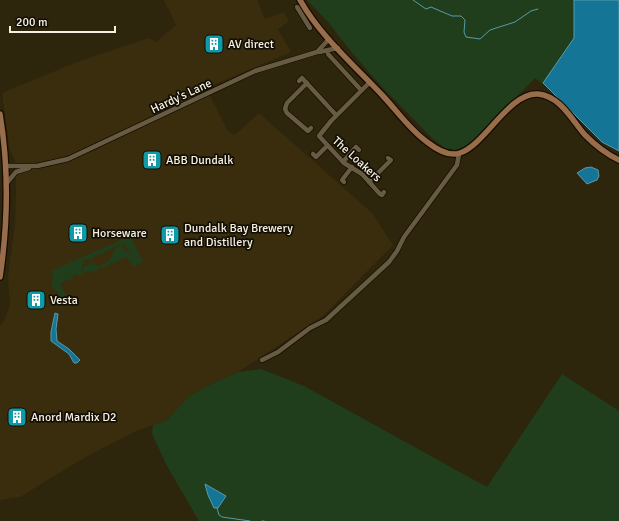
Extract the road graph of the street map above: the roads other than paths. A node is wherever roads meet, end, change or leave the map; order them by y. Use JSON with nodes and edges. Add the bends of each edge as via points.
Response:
{"nodes":[{"id":1,"x":300,"y":0,"type":"edge"},
{"id":2,"x":297,"y":7,"type":"dead end"},
{"id":3,"x":310,"y":16,"type":"junction"},
{"id":4,"x":304,"y":20,"type":"junction"},
{"id":5,"x":310,"y":28,"type":"dead end"},
{"id":6,"x":329,"y":38,"type":"junction"},
{"id":7,"x":338,"y":48,"type":"junction"},
{"id":8,"x":317,"y":52,"type":"junction"},
{"id":9,"x":328,"y":54,"type":"dead end"},
{"id":10,"x":299,"y":80,"type":"dead end"},
{"id":11,"x":370,"y":82,"type":"junction"},
{"id":12,"x":307,"y":83,"type":"junction"},
{"id":13,"x":361,"y":90,"type":"junction"},
{"id":14,"x":0,"y":114,"type":"edge"},
{"id":15,"x":336,"y":115,"type":"junction"},
{"id":16,"x":311,"y":128,"type":"dead end"},
{"id":17,"x":327,"y":146,"type":"junction"},
{"id":18,"x":359,"y":150,"type":"dead end"},
{"id":19,"x":313,"y":154,"type":"dead end"},
{"id":20,"x":459,"y":154,"type":"junction"},
{"id":21,"x":388,"y":158,"type":"dead end"},
{"id":22,"x":619,"y":160,"type":"edge"},
{"id":23,"x":343,"y":162,"type":"junction"},
{"id":24,"x":6,"y":166,"type":"junction"},
{"id":25,"x":37,"y":166,"type":"junction"},
{"id":26,"x":352,"y":167,"type":"junction"},
{"id":27,"x":344,"y":182,"type":"dead end"},
{"id":28,"x":369,"y":182,"type":"junction"},
{"id":29,"x":6,"y":184,"type":"junction"},
{"id":30,"x":384,"y":192,"type":"dead end"},
{"id":31,"x":0,"y":277,"type":"edge"},
{"id":32,"x":262,"y":360,"type":"dead end"}],
"edges":[{"from":1,"to":3,"type":"main road"},
{"from":2,"to":4,"type":"street"},
{"from":3,"to":4,"type":"street"},
{"from":3,"to":6,"type":"main road"},
{"from":4,"to":5,"type":"street"},
{"from":6,"to":7,"type":"main road"},
{"from":6,"to":8,"type":"street"},
{"from":7,"to":8,"type":"street","name":"Hardy's Lane"},
{"from":7,"to":11,"type":"main road"},
{"from":8,"to":25,"type":"street","name":"Hardy's Lane","via":[[255,71],[94,147],[57,162]]},
{"from":9,"to":13,"type":"street"},
{"from":10,"to":12,"type":"street","via":[[302,78]]},
{"from":11,"to":13,"type":"street","name":"The Loakers"},
{"from":11,"to":20,"type":"main road","via":[[425,141],[447,153]]},
{"from":12,"to":15,"type":"street"},
{"from":12,"to":16,"type":"street","via":[[287,103],[285,110],[308,131]]},
{"from":13,"to":15,"type":"street","name":"The Loakers"},
{"from":14,"to":24,"type":"main road"},
{"from":15,"to":17,"type":"street","name":"The Loakers","via":[[320,133],[320,139]]},
{"from":17,"to":19,"type":"street","via":[[316,157]]},
{"from":17,"to":23,"type":"street","name":"The Loakers"},
{"from":18,"to":23,"type":"street","via":[[356,147]]},
{"from":20,"to":22,"type":"main road","via":[[469,149],[515,104],[536,94],[551,98],[559,104],[593,142]]},
{"from":20,"to":32,"type":"street","via":[[457,165],[404,237],[389,262],[326,320]]},
{"from":21,"to":28,"type":"street","via":[[390,160],[386,166]]},
{"from":23,"to":26,"type":"street","name":"The Loakers"},
{"from":24,"to":25,"type":"street","name":"Hardy's Lane"},
{"from":24,"to":29,"type":"main road"},
{"from":25,"to":29,"type":"street","name":"Hardy's Lane","via":[[16,172]]},
{"from":26,"to":27,"type":"street","via":[[342,180]]},
{"from":26,"to":28,"type":"street","name":"The Loakers"},
{"from":28,"to":30,"type":"street","name":"The Loakers","via":[[382,195]]},
{"from":29,"to":31,"type":"main road","via":[[6,226]]}]}
